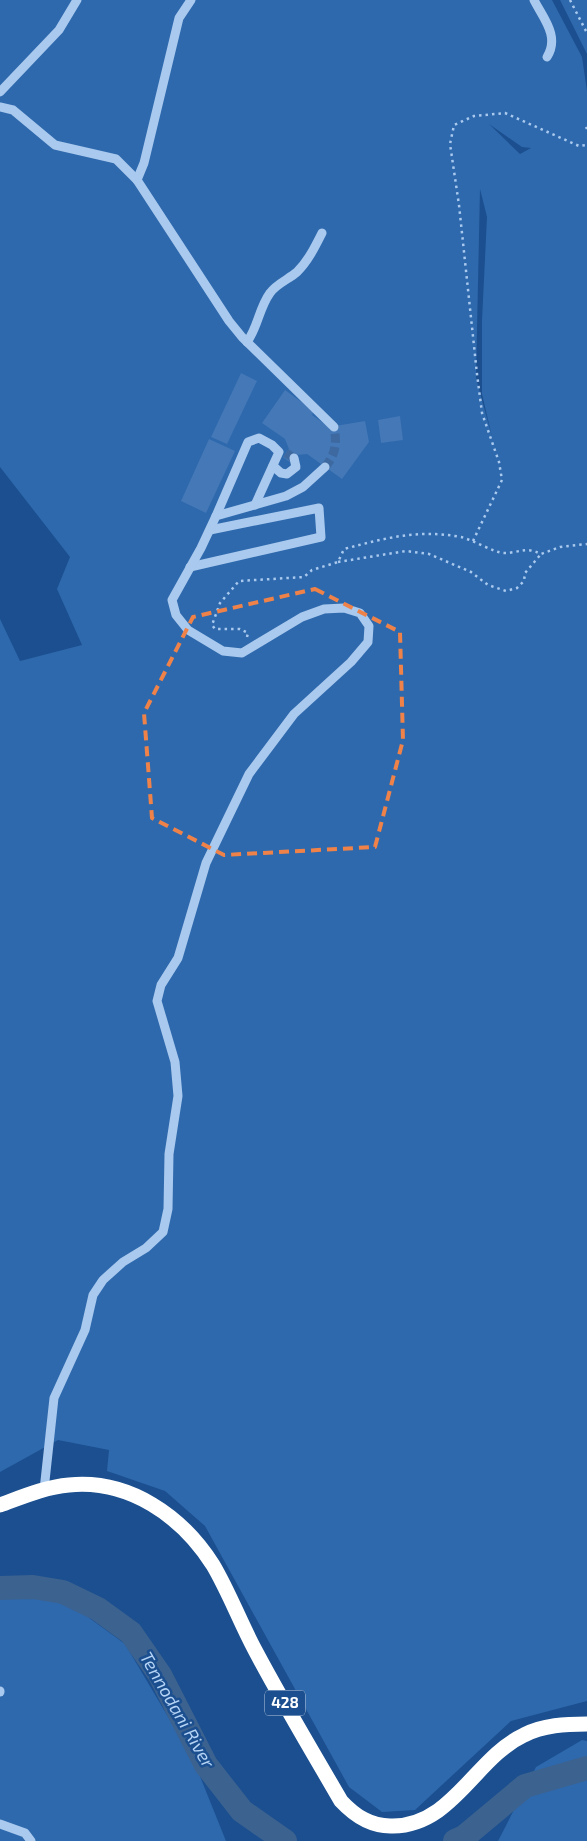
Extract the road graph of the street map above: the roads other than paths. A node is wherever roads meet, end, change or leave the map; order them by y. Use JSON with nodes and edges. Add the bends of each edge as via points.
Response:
{"nodes":[{"id":1,"x":77,"y":0,"type":"edge"},
{"id":2,"x":192,"y":0,"type":"edge"},
{"id":3,"x":534,"y":0,"type":"edge"},
{"id":4,"x":547,"y":57,"type":"dead end"},
{"id":5,"x":0,"y":92,"type":"edge"},
{"id":6,"x":0,"y":107,"type":"edge"},
{"id":7,"x":137,"y":180,"type":"junction"},
{"id":8,"x":322,"y":233,"type":"dead end"},
{"id":9,"x":247,"y":342,"type":"junction"},
{"id":10,"x":334,"y":426,"type":"dead end"},
{"id":11,"x":294,"y":458,"type":"dead end"},
{"id":12,"x":273,"y":466,"type":"junction"},
{"id":13,"x":325,"y":467,"type":"tunnel mouth"},
{"id":14,"x":256,"y":505,"type":"junction"},
{"id":15,"x":216,"y":516,"type":"junction"},
{"id":16,"x":210,"y":530,"type":"junction"},
{"id":17,"x":190,"y":568,"type":"junction"},
{"id":18,"x":44,"y":1490,"type":"junction"},
{"id":19,"x":0,"y":1505,"type":"edge"},
{"id":20,"x":587,"y":1724,"type":"edge"},
{"id":21,"x":0,"y":1824,"type":"edge"},
{"id":22,"x":31,"y":1841,"type":"edge"}],
"edges":[{"from":1,"to":5,"type":"street","via":[[60,30]]},
{"from":2,"to":7,"type":"street","via":[[179,18],[144,163]]},
{"from":3,"to":4,"type":"street","via":[[553,40]]},
{"from":6,"to":7,"type":"street","via":[[13,110],[55,145],[116,159]]},
{"from":7,"to":9,"type":"street","via":[[229,321]]},
{"from":8,"to":9,"type":"street","via":[[298,271],[270,292]]},
{"from":9,"to":10,"type":"street"},
{"from":11,"to":12,"type":"street","via":[[296,467],[287,474]]},
{"from":12,"to":14,"type":"street"},
{"from":12,"to":15,"type":"street","via":[[282,452],[259,438],[248,442]]},
{"from":13,"to":14,"type":"street","via":[[303,487]]},
{"from":14,"to":15,"type":"street"},
{"from":15,"to":16,"type":"street"},
{"from":16,"to":17,"type":"street"},
{"from":16,"to":17,"type":"street","via":[[320,508],[321,537]]},
{"from":17,"to":18,"type":"street","via":[[172,600],[176,615],[188,630],[223,651],[242,653],[302,617],[324,609],[344,608],[360,614],[369,626],[368,642],[294,714],[249,774],[206,863],[178,958],[161,985],[157,1001],[175,1062],[178,1096],[169,1154],[168,1209],[163,1232],[103,1280],[93,1295],[80,1344],[54,1398]]},
{"from":18,"to":19,"type":"highway","number":"428"},
{"from":18,"to":20,"type":"highway","number":"428","via":[[92,1484],[112,1488],[147,1501],[180,1524],[214,1567],[255,1650],[340,1801],[367,1822],[405,1826],[425,1820],[460,1792],[504,1747],[524,1735],[546,1728]]},
{"from":21,"to":22,"type":"street","via":[[25,1833]]}]}
